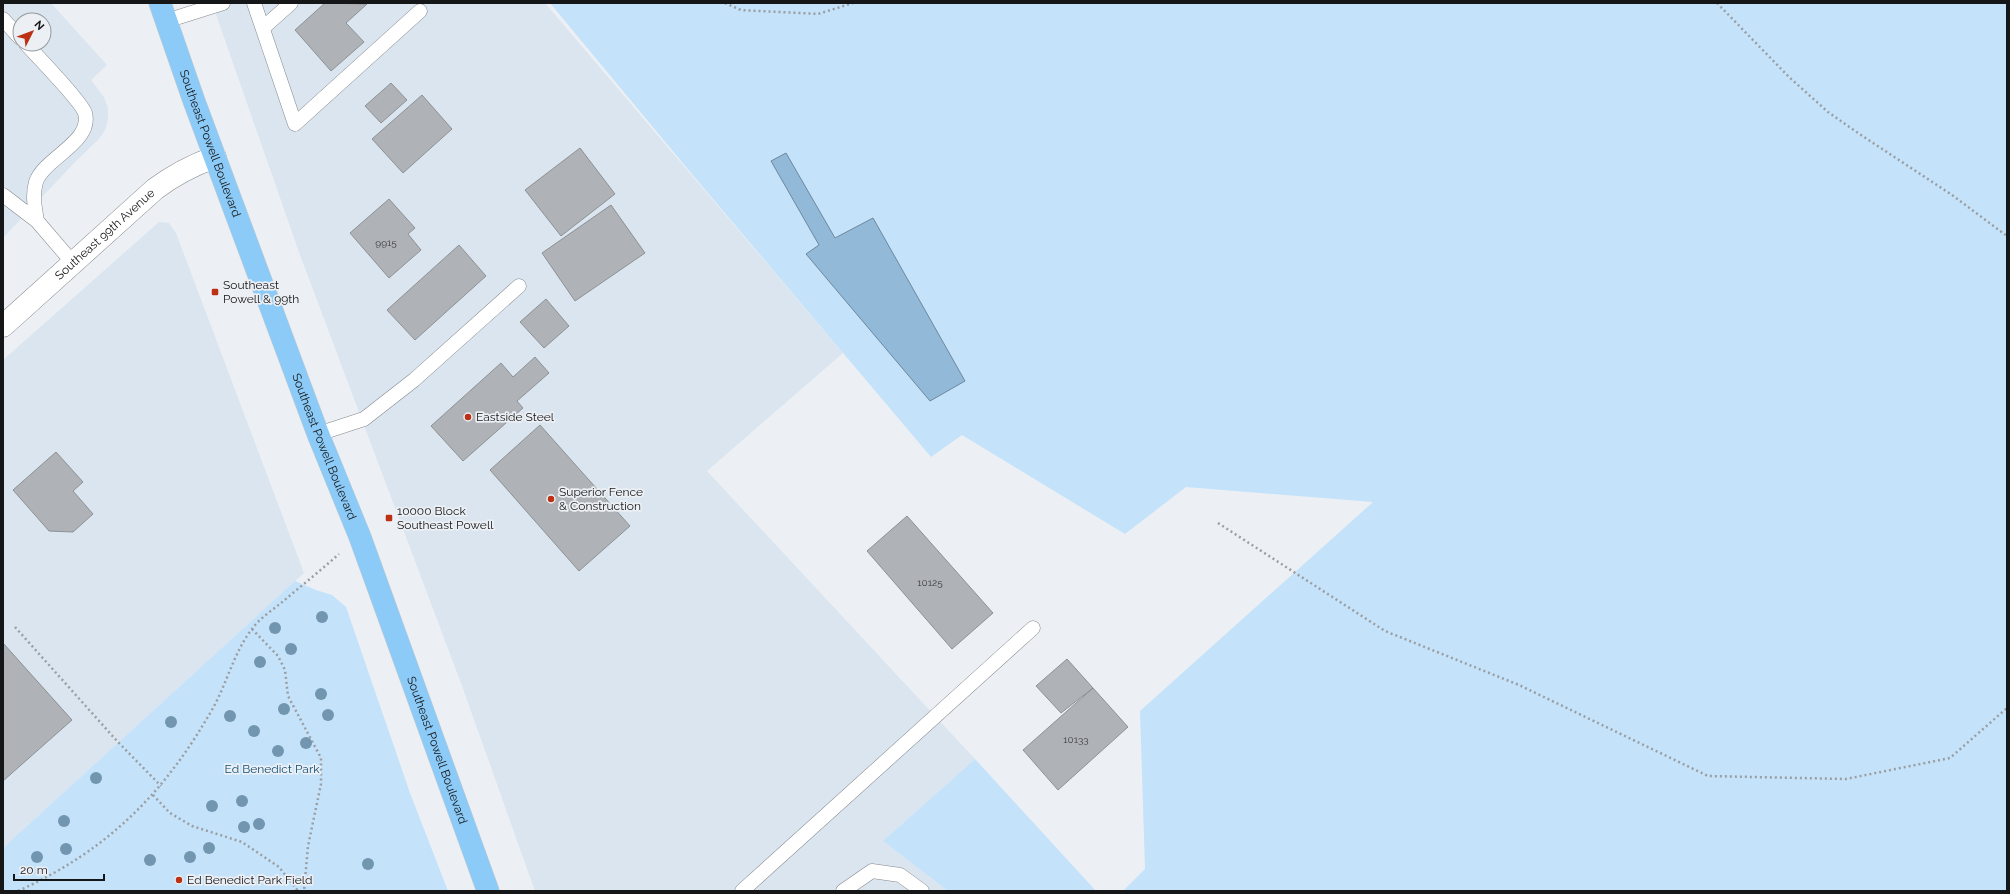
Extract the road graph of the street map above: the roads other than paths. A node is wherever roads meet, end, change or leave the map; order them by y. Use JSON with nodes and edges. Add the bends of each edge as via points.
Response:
{"nodes":[{"id":1,"x":223,"y":3,"type":"edge"},
{"id":2,"x":254,"y":3,"type":"edge"},
{"id":3,"x":291,"y":3,"type":"edge"},
{"id":4,"x":420,"y":11,"type":"dead end"},
{"id":5,"x":163,"y":12,"type":"edge"},
{"id":6,"x":3,"y":19,"type":"edge"},
{"id":7,"x":263,"y":28,"type":"junction"},
{"id":8,"x":12,"y":29,"type":"edge"},
{"id":9,"x":33,"y":52,"type":"edge"},
{"id":10,"x":215,"y":157,"type":"junction"},
{"id":11,"x":3,"y":195,"type":"edge"},
{"id":12,"x":37,"y":221,"type":"junction"},
{"id":13,"x":74,"y":264,"type":"junction"},
{"id":14,"x":519,"y":286,"type":"dead end"},
{"id":15,"x":3,"y":326,"type":"edge"},
{"id":16,"x":318,"y":434,"type":"junction"},
{"id":17,"x":1033,"y":628,"type":"dead end"},
{"id":18,"x":488,"y":891,"type":"edge"},
{"id":19,"x":742,"y":891,"type":"edge"},
{"id":20,"x":843,"y":891,"type":"edge"},
{"id":21,"x":922,"y":891,"type":"edge"}],
"edges":[{"from":1,"to":5,"type":"lane"},
{"from":2,"to":7,"type":"lane"},
{"from":3,"to":7,"type":"lane"},
{"from":4,"to":7,"type":"lane","via":[[295,124]]},
{"from":5,"to":10,"type":"main road","name":"Southeast Powell Boulevard"},
{"from":6,"to":8,"type":"lane"},
{"from":9,"to":12,"type":"lane","via":[[85,113],[85,124],[80,136],[44,169],[37,181],[33,197]]},
{"from":10,"to":13,"type":"street","name":"Southeast 99th Avenue","via":[[173,175]]},
{"from":10,"to":16,"type":"main road","name":"Southeast Powell Boulevard"},
{"from":11,"to":12,"type":"lane"},
{"from":12,"to":13,"type":"lane"},
{"from":13,"to":15,"type":"street","name":"Southeast 99th Avenue"},
{"from":14,"to":16,"type":"lane","via":[[414,380],[364,419]]},
{"from":16,"to":18,"type":"main road","name":"Southeast Powell Boulevard","via":[[360,537]]},
{"from":17,"to":19,"type":"lane"},
{"from":20,"to":21,"type":"lane","via":[[872,870],[900,875]]}]}
